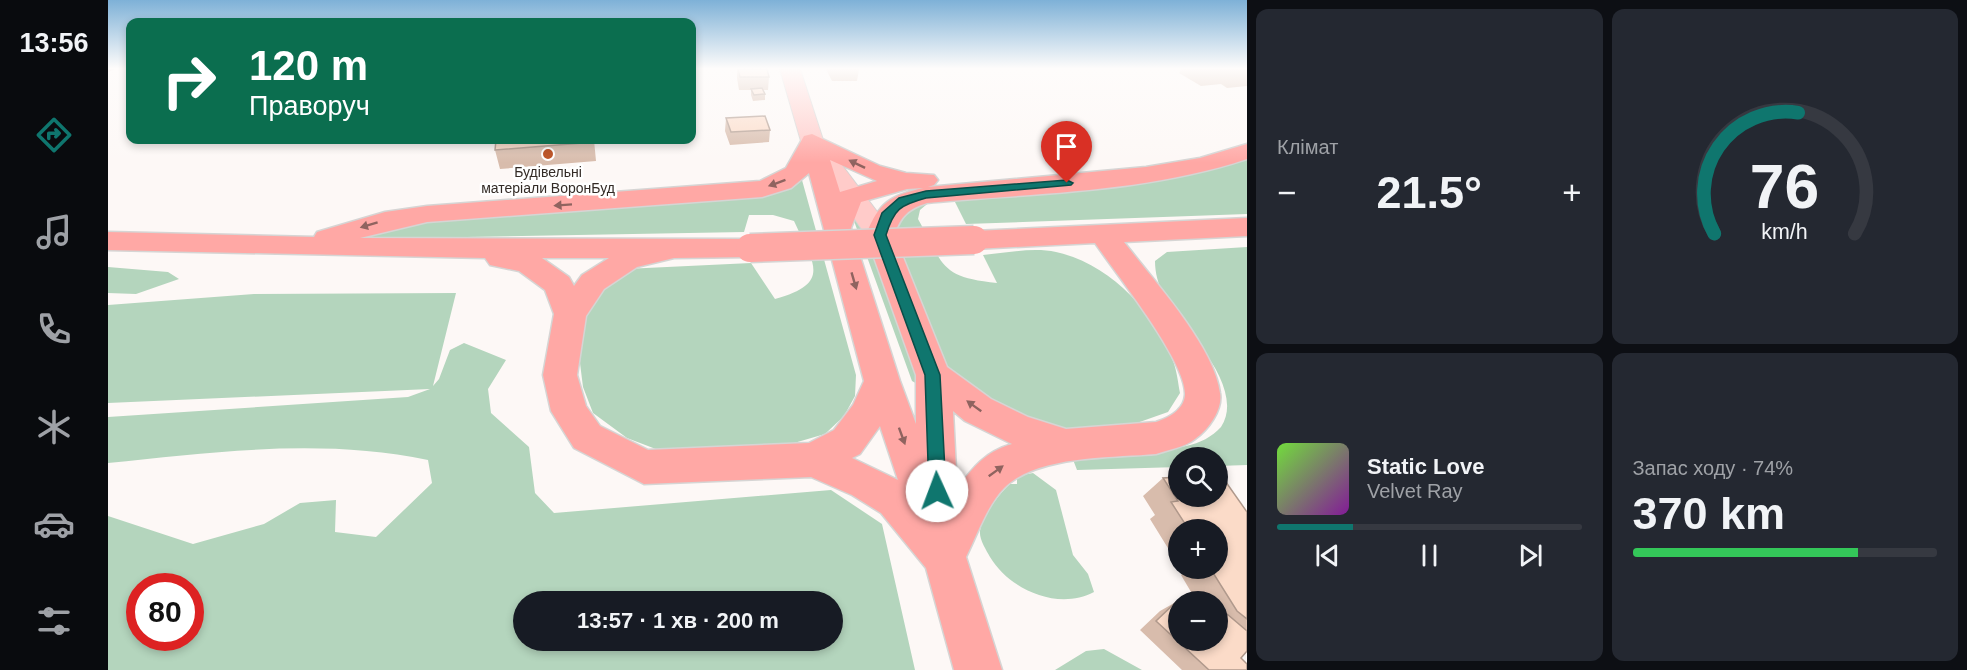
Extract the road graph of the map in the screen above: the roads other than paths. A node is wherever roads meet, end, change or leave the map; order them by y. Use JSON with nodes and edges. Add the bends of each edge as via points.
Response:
{"nodes":[{"id":1,"x":800,"y":100,"type":"edge"},
{"id":2,"x":1247,"y":139,"type":"edge"},
{"id":3,"x":812,"y":141,"type":"junction"},
{"id":4,"x":1247,"y":151,"type":"edge"},
{"id":5,"x":905,"y":181,"type":"junction"},
{"id":6,"x":845,"y":211,"type":"junction"},
{"id":7,"x":1247,"y":227,"type":"edge"},
{"id":8,"x":1103,"y":234,"type":"junction"},
{"id":9,"x":880,"y":235,"type":"junction"},
{"id":10,"x":108,"y":242,"type":"edge"},
{"id":11,"x":296,"y":247,"type":"junction"},
{"id":12,"x":444,"y":249,"type":"junction"},
{"id":13,"x":667,"y":250,"type":"junction"},
{"id":14,"x":570,"y":314,"type":"junction"},
{"id":15,"x":933,"y":375,"type":"junction"},
{"id":16,"x":882,"y":381,"type":"junction"},
{"id":17,"x":1066,"y":445,"type":"junction"},
{"id":18,"x":813,"y":460,"type":"junction"},
{"id":19,"x":941,"y":547,"type":"junction"},
{"id":20,"x":978,"y":670,"type":"edge"}],
"edges":[{"from":1,"to":3,"type":"main road"},
{"from":2,"to":5,"type":"highway","via":[[1133,165]]},
{"from":5,"to":3,"type":"highway","one_way":true,"via":[[871,171]]},
{"from":3,"to":6,"type":"highway"},
{"from":3,"to":11,"type":"highway","one_way":true,"via":[[806,162],[795,176],[762,189],[427,214],[385,220]]},
{"from":4,"to":9,"type":"highway","via":[[1204,165],[1146,176],[926,195],[903,201],[887,213]]},
{"from":5,"to":6,"type":"highway"},
{"from":6,"to":9,"type":"main road"},
{"from":6,"to":16,"type":"highway","one_way":true},
{"from":7,"to":8,"type":"highway"},
{"from":8,"to":13,"type":"highway","bridge":true},
{"from":8,"to":17,"type":"highway","via":[[1192,358],[1203,394],[1198,413],[1180,429],[1156,438]]},
{"from":9,"to":15,"type":"highway"},
{"from":10,"to":11,"type":"highway"},
{"from":11,"to":12,"type":"highway"},
{"from":12,"to":13,"type":"highway"},
{"from":12,"to":14,"type":"highway","via":[[528,263],[558,284]]},
{"from":13,"to":14,"type":"highway","via":[[627,260],[593,282]]},
{"from":14,"to":18,"type":"highway","via":[[560,375],[569,411],[587,436],[616,454],[644,467]]},
{"from":17,"to":15,"type":"highway","one_way":true,"via":[[1018,430],[978,410]]},
{"from":15,"to":19,"type":"highway"},
{"from":16,"to":18,"type":"highway","via":[[867,415],[847,442]]},
{"from":16,"to":19,"type":"highway","one_way":true},
{"from":19,"to":17,"type":"highway","one_way":true,"via":[[989,476],[1008,462]]},
{"from":18,"to":19,"type":"highway","via":[[866,482],[895,500]]},
{"from":19,"to":20,"type":"highway"}]}
